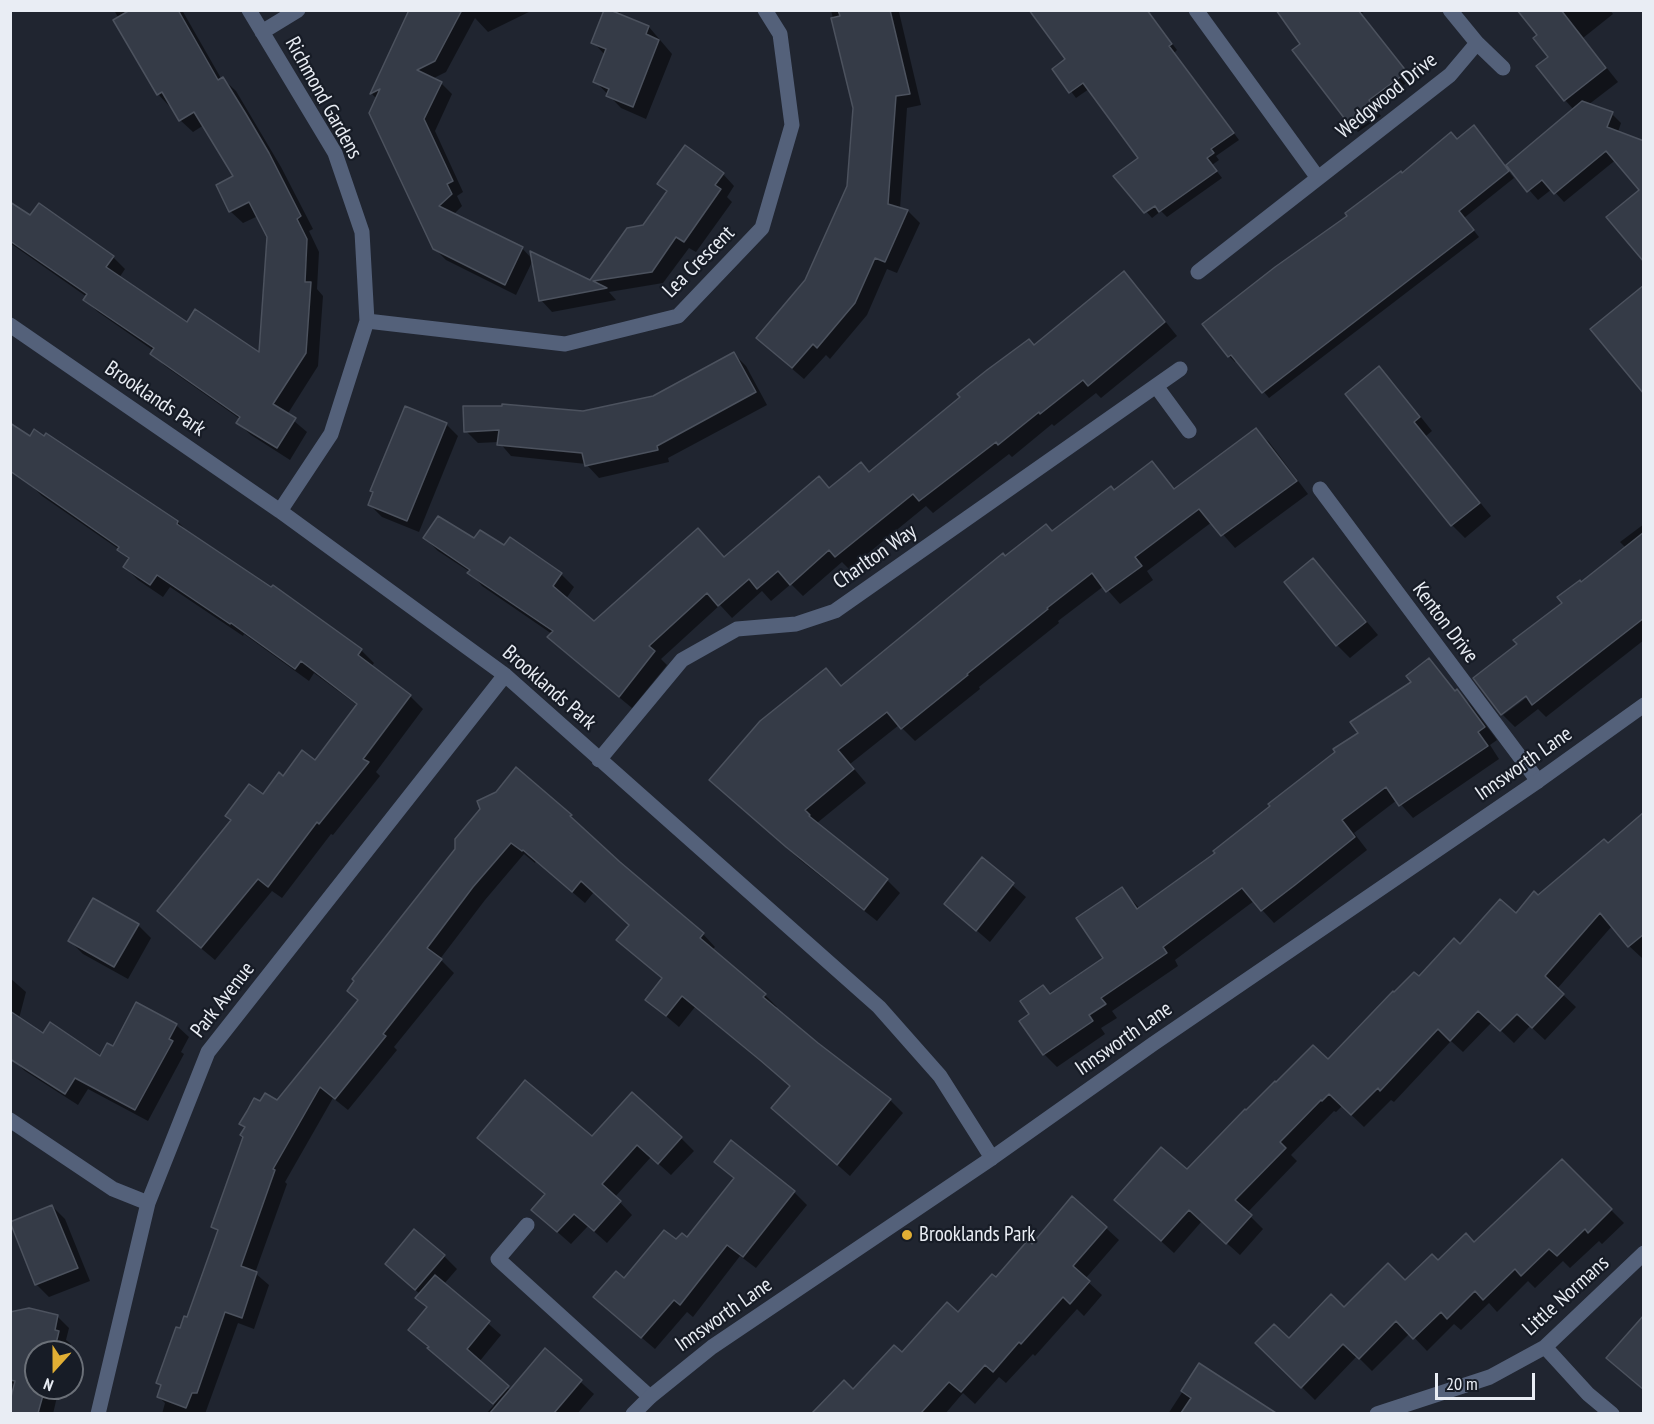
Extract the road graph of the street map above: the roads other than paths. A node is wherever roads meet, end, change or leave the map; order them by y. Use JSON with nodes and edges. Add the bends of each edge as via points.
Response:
{"nodes":[{"id":1,"x":249,"y":10,"type":"edge"},
{"id":2,"x":298,"y":10,"type":"edge"},
{"id":3,"x":765,"y":10,"type":"edge"},
{"id":4,"x":1196,"y":10,"type":"edge"},
{"id":5,"x":1450,"y":10,"type":"edge"},
{"id":6,"x":262,"y":32,"type":"junction"},
{"id":7,"x":1477,"y":43,"type":"junction"},
{"id":8,"x":1503,"y":68,"type":"dead end"},
{"id":9,"x":1318,"y":178,"type":"junction"},
{"id":10,"x":1198,"y":272,"type":"dead end"},
{"id":11,"x":367,"y":321,"type":"junction"},
{"id":12,"x":10,"y":325,"type":"edge"},
{"id":13,"x":1180,"y":369,"type":"dead end"},
{"id":14,"x":1156,"y":386,"type":"junction"},
{"id":15,"x":1189,"y":431,"type":"dead end"},
{"id":16,"x":1320,"y":489,"type":"dead end"},
{"id":17,"x":280,"y":511,"type":"junction"},
{"id":18,"x":505,"y":675,"type":"junction"},
{"id":19,"x":1644,"y":705,"type":"edge"},
{"id":20,"x":599,"y":760,"type":"junction"},
{"id":21,"x":1538,"y":781,"type":"junction"},
{"id":22,"x":10,"y":1120,"type":"edge"},
{"id":23,"x":992,"y":1158,"type":"junction"},
{"id":24,"x":148,"y":1203,"type":"junction"},
{"id":25,"x":527,"y":1225,"type":"dead end"},
{"id":26,"x":1644,"y":1253,"type":"edge"},
{"id":27,"x":1545,"y":1347,"type":"junction"},
{"id":28,"x":650,"y":1397,"type":"junction"},
{"id":29,"x":98,"y":1413,"type":"edge"},
{"id":30,"x":633,"y":1413,"type":"edge"},
{"id":31,"x":1377,"y":1413,"type":"edge"},
{"id":32,"x":1612,"y":1413,"type":"edge"}],
"edges":[{"from":1,"to":6,"type":"street","name":"Richmond Gardens"},
{"from":2,"to":6,"type":"street"},
{"from":3,"to":11,"type":"street","name":"Lea Crescent","via":[[780,34],[792,125],[762,228],[678,316],[566,344]]},
{"from":4,"to":9,"type":"street"},
{"from":5,"to":7,"type":"street"},
{"from":6,"to":11,"type":"street","name":"Richmond Gardens","via":[[335,153],[362,232]]},
{"from":7,"to":8,"type":"street"},
{"from":7,"to":9,"type":"street","name":"Wedgwood Drive","via":[[1450,75]]},
{"from":9,"to":10,"type":"street","name":"Wedgwood Drive"},
{"from":11,"to":17,"type":"street","name":"Richmond Gardens","via":[[332,434]]},
{"from":12,"to":17,"type":"street","name":"Brooklands Park"},
{"from":13,"to":14,"type":"street","name":"Charlton Way"},
{"from":14,"to":15,"type":"street"},
{"from":14,"to":20,"type":"street","name":"Charlton Way","via":[[835,611],[796,624],[737,629],[682,660]]},
{"from":16,"to":21,"type":"street","name":"Kenton Drive"},
{"from":17,"to":18,"type":"street","name":"Brooklands Park"},
{"from":18,"to":20,"type":"street","name":"Brooklands Park"},
{"from":18,"to":24,"type":"street","name":"Park Avenue","via":[[208,1052]]},
{"from":19,"to":21,"type":"street","name":"Innsworth Lane"},
{"from":20,"to":23,"type":"street","name":"Brooklands Park","via":[[879,1007],[940,1076]]},
{"from":21,"to":23,"type":"street","name":"Innsworth Lane"},
{"from":22,"to":24,"type":"street","via":[[113,1189]]},
{"from":23,"to":28,"type":"street","name":"Innsworth Lane","via":[[712,1347]]},
{"from":24,"to":29,"type":"street","name":"Park Avenue"},
{"from":25,"to":28,"type":"street","via":[[498,1259]]},
{"from":26,"to":27,"type":"street","name":"Little Normans"},
{"from":27,"to":31,"type":"street","name":"Little Normans","via":[[1490,1377]]},
{"from":27,"to":32,"type":"street","via":[[1588,1394]]},
{"from":28,"to":30,"type":"street","name":"Innsworth Lane"}]}
